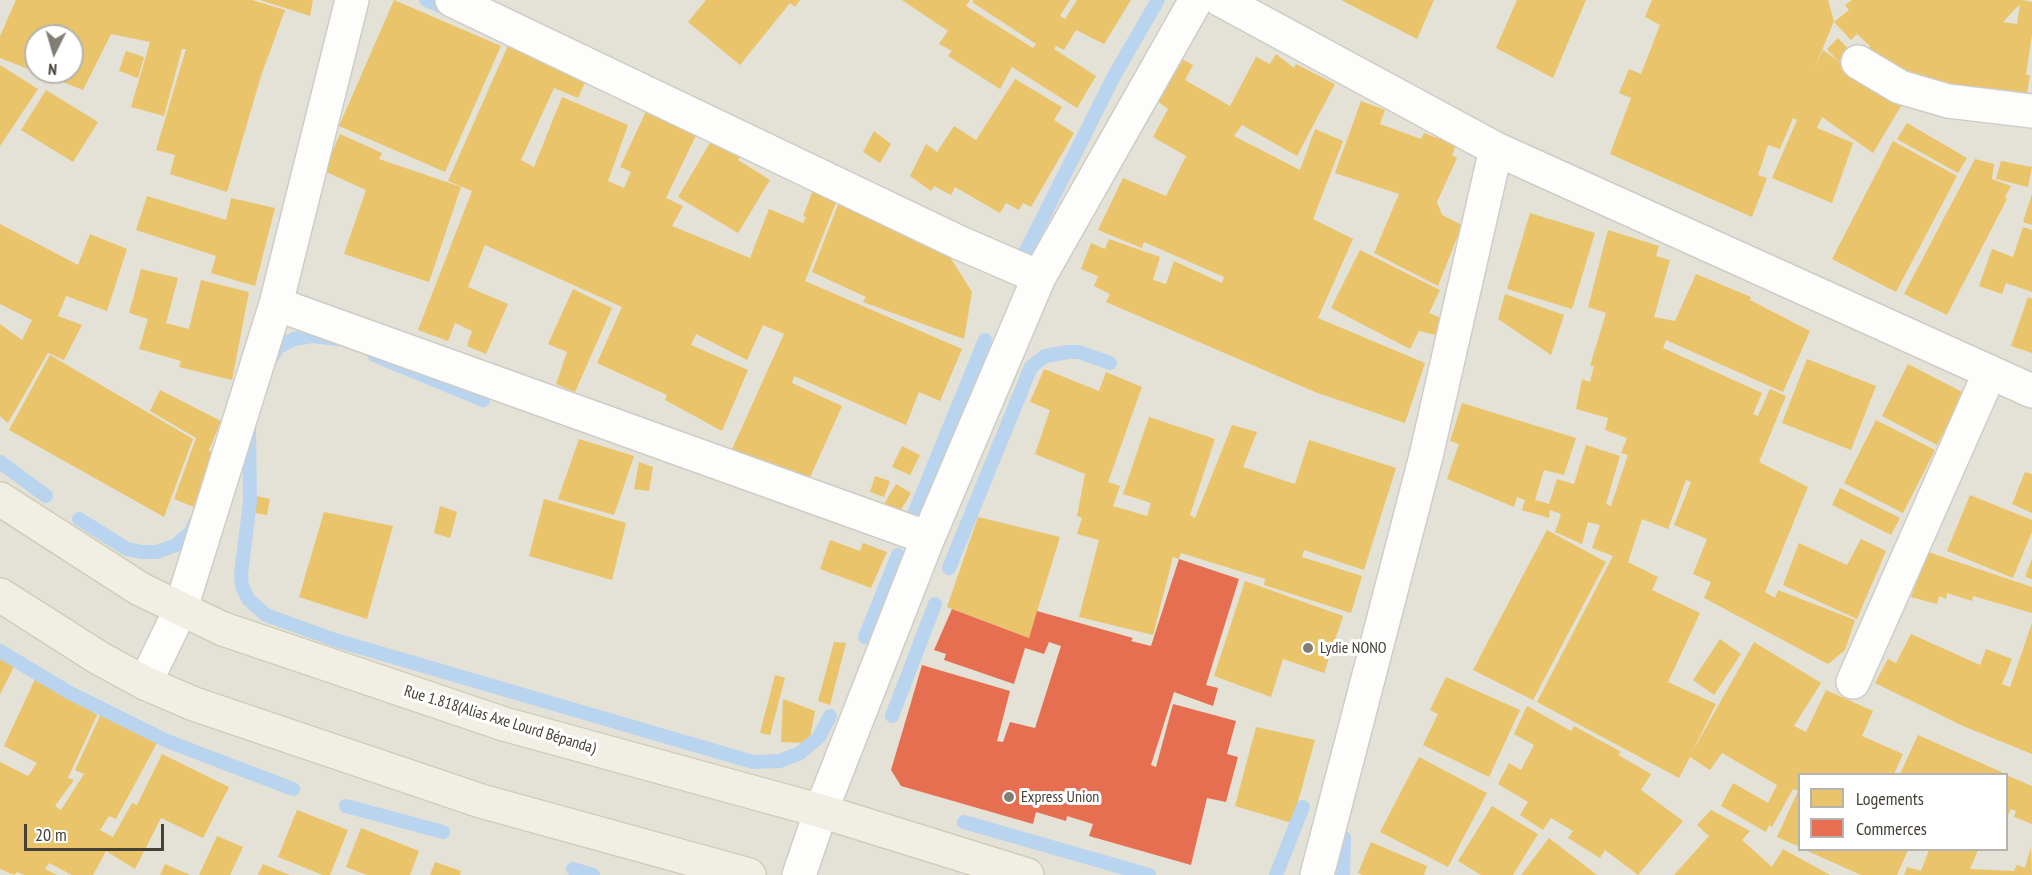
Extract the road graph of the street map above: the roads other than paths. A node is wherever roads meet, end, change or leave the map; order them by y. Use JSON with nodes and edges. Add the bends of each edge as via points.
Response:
{"nodes":[{"id":1,"x":352,"y":0,"type":"edge"},
{"id":2,"x":452,"y":0,"type":"edge"},
{"id":3,"x":1196,"y":0,"type":"edge"},
{"id":4,"x":1221,"y":0,"type":"edge"},
{"id":5,"x":1858,"y":62,"type":"dead end"},
{"id":6,"x":2032,"y":111,"type":"edge"},
{"id":7,"x":1496,"y":149,"type":"junction"},
{"id":8,"x":1039,"y":277,"type":"junction"},
{"id":9,"x":276,"y":304,"type":"junction"},
{"id":10,"x":1990,"y":372,"type":"junction"},
{"id":11,"x":2032,"y":391,"type":"edge"},
{"id":12,"x":0,"y":500,"type":"edge"},
{"id":13,"x":928,"y":538,"type":"junction"},
{"id":14,"x":0,"y":595,"type":"edge"},
{"id":15,"x":180,"y":611,"type":"junction"},
{"id":16,"x":1853,"y":682,"type":"dead end"},
{"id":17,"x":145,"y":683,"type":"junction"},
{"id":18,"x":821,"y":811,"type":"junction"},
{"id":19,"x":749,"y":875,"type":"edge"},
{"id":20,"x":800,"y":875,"type":"edge"},
{"id":21,"x":1027,"y":875,"type":"edge"},
{"id":22,"x":1317,"y":875,"type":"edge"}],
"edges":[{"from":1,"to":9,"type":"street"},
{"from":2,"to":8,"type":"street"},
{"from":3,"to":8,"type":"street"},
{"from":4,"to":7,"type":"street"},
{"from":5,"to":6,"type":"street","via":[[1900,87],[1948,101]]},
{"from":7,"to":10,"type":"street"},
{"from":7,"to":22,"type":"street","via":[[1426,456]]},
{"from":8,"to":13,"type":"street"},
{"from":9,"to":13,"type":"street"},
{"from":9,"to":15,"type":"street"},
{"from":10,"to":11,"type":"street"},
{"from":10,"to":16,"type":"street"},
{"from":12,"to":15,"type":"main road","name":"Rue 1.818(Alias Axe Lourd Bépanda)","via":[[140,590]]},
{"from":13,"to":18,"type":"street"},
{"from":14,"to":17,"type":"main road"},
{"from":15,"to":17,"type":"street"},
{"from":15,"to":18,"type":"main road","name":"Rue 1.818(Alias Axe Lourd Bépanda)","via":[[504,724]]},
{"from":17,"to":19,"type":"main road","via":[[194,704],[481,801]]},
{"from":18,"to":20,"type":"street"},
{"from":18,"to":21,"type":"main road","name":"Rue 1.818(Alias Axe Lourd Bépanda)"}]}
